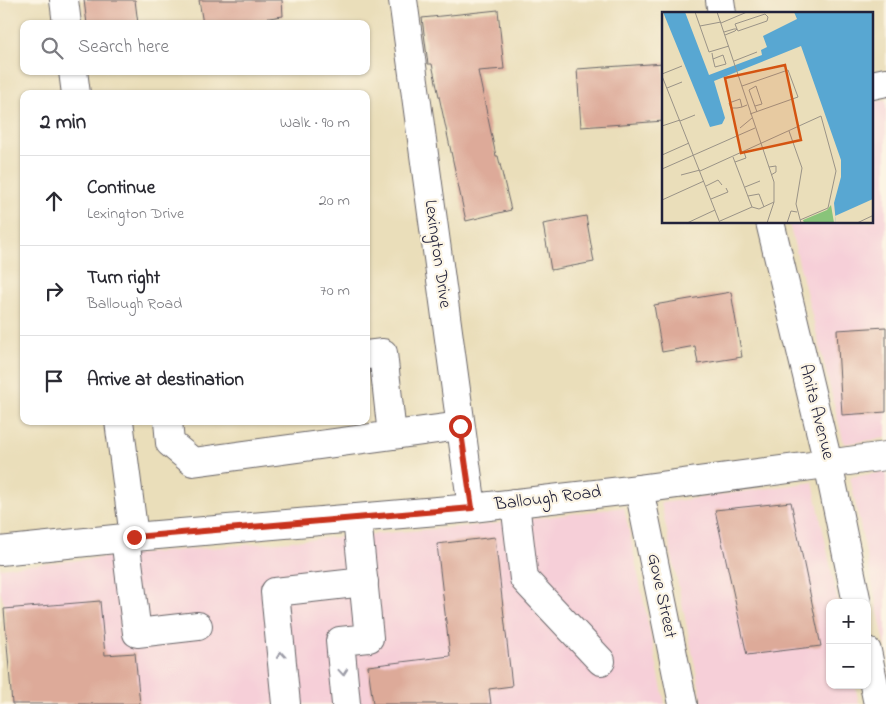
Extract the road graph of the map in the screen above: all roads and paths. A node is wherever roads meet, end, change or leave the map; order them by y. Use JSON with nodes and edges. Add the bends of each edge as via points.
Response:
{"nodes":[{"id":1,"x":64,"y":0,"type":"edge"},
{"id":2,"x":403,"y":0,"type":"edge"},
{"id":3,"x":66,"y":20,"type":"edge"},
{"id":4,"x":74,"y":75,"type":"edge"},
{"id":5,"x":75,"y":90,"type":"edge"},
{"id":6,"x":770,"y":224,"type":"edge"},
{"id":7,"x":370,"y":355,"type":"edge"},
{"id":8,"x":119,"y":425,"type":"edge"},
{"id":9,"x":168,"y":425,"type":"edge"},
{"id":10,"x":460,"y":426,"type":"junction"},
{"id":11,"x":392,"y":435,"type":"junction"},
{"id":12,"x":886,"y":456,"type":"edge"},
{"id":13,"x":828,"y":463,"type":"junction"},
{"id":14,"x":640,"y":489,"type":"junction"},
{"id":15,"x":515,"y":503,"type":"junction"},
{"id":16,"x":472,"y":508,"type":"junction"},
{"id":17,"x":357,"y":518,"type":"junction"},
{"id":18,"x":130,"y":538,"type":"junction"},
{"id":19,"x":0,"y":551,"type":"edge"},
{"id":20,"x":364,"y":582,"type":"junction"},
{"id":21,"x":856,"y":599,"type":"edge"},
{"id":22,"x":198,"y":626,"type":"dead end"},
{"id":23,"x":601,"y":661,"type":"dead end"},
{"id":24,"x":875,"y":664,"type":"edge"},
{"id":25,"x":286,"y":704,"type":"edge"},
{"id":26,"x":346,"y":704,"type":"edge"},
{"id":27,"x":683,"y":704,"type":"edge"},
{"id":28,"x":878,"y":704,"type":"edge"}],
"edges":[{"from":1,"to":3,"type":"street"},
{"from":2,"to":10,"type":"street","name":"Lexington Drive"},
{"from":4,"to":5,"type":"street"},
{"from":6,"to":13,"type":"street","name":"Anita Avenue"},
{"from":7,"to":11,"type":"street","via":[[384,353]]},
{"from":8,"to":18,"type":"street"},
{"from":9,"to":11,"type":"street","via":[[170,443],[193,462]]},
{"from":10,"to":11,"type":"street"},
{"from":10,"to":16,"type":"street","name":"Lexington Drive"},
{"from":12,"to":13,"type":"street","name":"Ballough Road"},
{"from":13,"to":14,"type":"street","name":"Ballough Road"},
{"from":13,"to":21,"type":"street","name":"Anita Avenue"},
{"from":14,"to":15,"type":"street","name":"Ballough Road"},
{"from":14,"to":27,"type":"street","name":"Gove Street"},
{"from":15,"to":16,"type":"street","name":"Ballough Road"},
{"from":15,"to":23,"type":"street","via":[[524,579]]},
{"from":16,"to":17,"type":"street","name":"Ballough Road"},
{"from":17,"to":18,"type":"street","name":"Ballough Road"},
{"from":17,"to":20,"type":"street"},
{"from":18,"to":19,"type":"street","name":"Ballough Road"},
{"from":18,"to":22,"type":"street","via":[[137,633]]},
{"from":25,"to":20,"type":"street","one_way":true,"via":[[275,592]]},
{"from":20,"to":26,"type":"street","one_way":true,"via":[[369,638],[340,641]]},
{"from":24,"to":28,"type":"street"}]}
